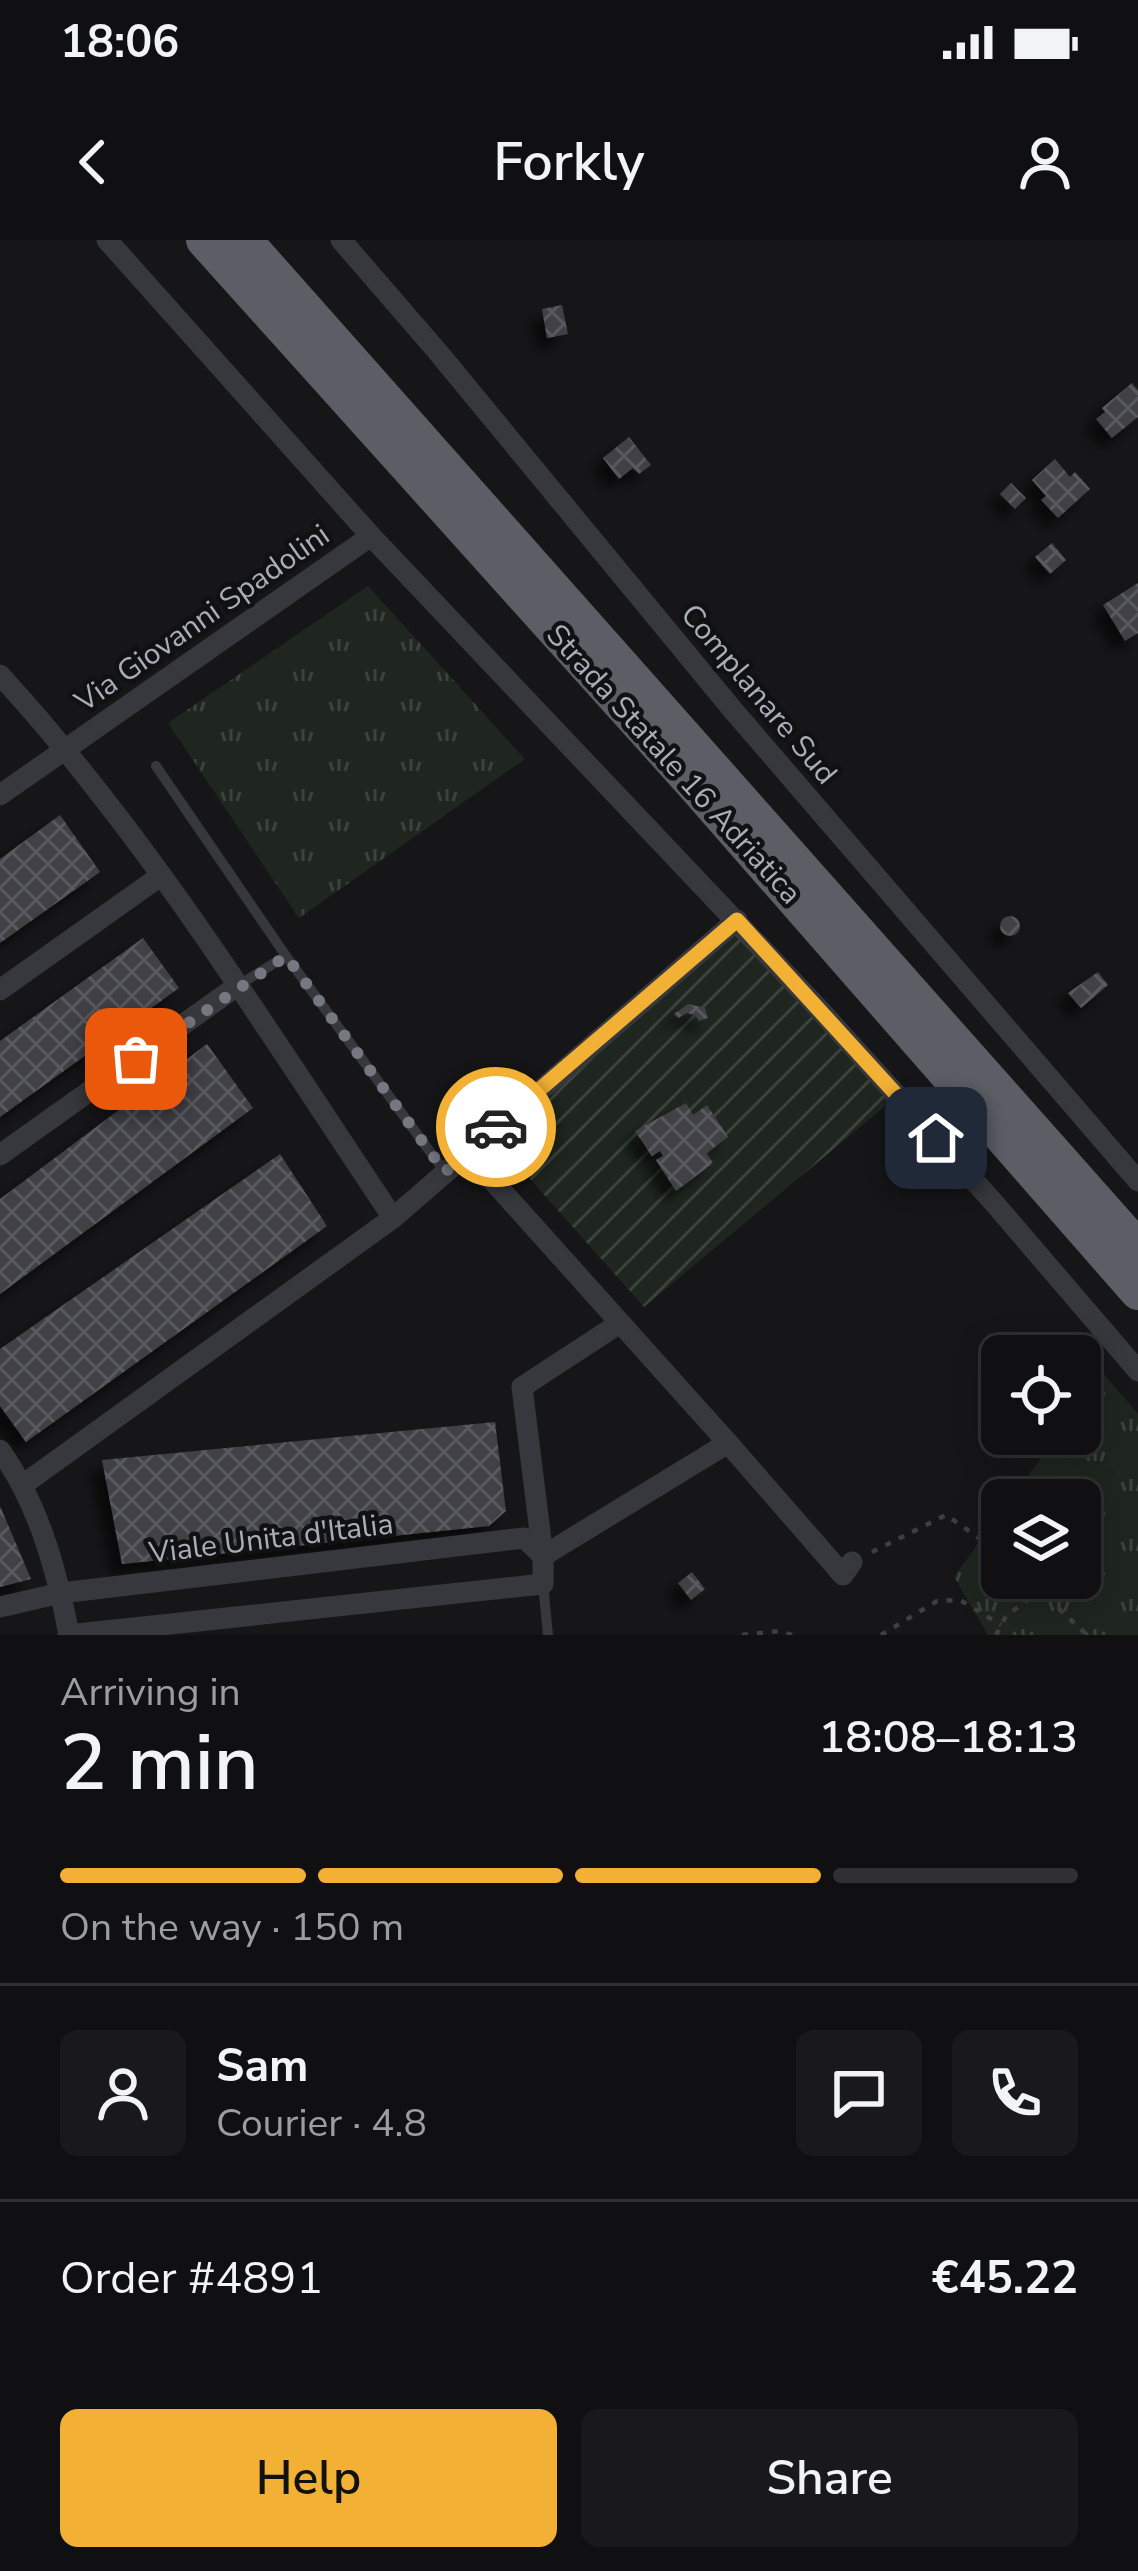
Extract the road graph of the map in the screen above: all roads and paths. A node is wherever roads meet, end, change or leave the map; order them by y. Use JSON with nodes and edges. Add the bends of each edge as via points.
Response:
{"nodes":[{"id":1,"x":107,"y":240,"type":"edge"},
{"id":2,"x":204,"y":240,"type":"edge"},
{"id":3,"x":244,"y":240,"type":"edge"},
{"id":4,"x":341,"y":240,"type":"edge"},
{"id":5,"x":371,"y":536,"type":"junction"},
{"id":6,"x":0,"y":675,"type":"edge"},
{"id":7,"x":67,"y":747,"type":"junction"},
{"id":8,"x":156,"y":766,"type":"dead end"},
{"id":9,"x":0,"y":796,"type":"edge"},
{"id":10,"x":159,"y":877,"type":"junction"},
{"id":11,"x":737,"y":920,"type":"junction"},
{"id":12,"x":286,"y":956,"type":"junction"},
{"id":13,"x":237,"y":986,"type":"junction"},
{"id":14,"x":0,"y":990,"type":"edge"},
{"id":15,"x":466,"y":1152,"type":"junction"},
{"id":16,"x":0,"y":1155,"type":"edge"},
{"id":17,"x":445,"y":1172,"type":"junction"},
{"id":18,"x":1138,"y":1181,"type":"edge"},
{"id":19,"x":393,"y":1218,"type":"junction"},
{"id":20,"x":1138,"y":1247,"type":"edge"},
{"id":21,"x":1138,"y":1292,"type":"edge"},
{"id":22,"x":620,"y":1323,"type":"junction"},
{"id":23,"x":1138,"y":1371,"type":"edge"},
{"id":24,"x":728,"y":1443,"type":"junction"},
{"id":25,"x":0,"y":1450,"type":"edge"},
{"id":26,"x":24,"y":1484,"type":"junction"},
{"id":27,"x":981,"y":1539,"type":"edge"},
{"id":28,"x":543,"y":1556,"type":"junction"},
{"id":29,"x":852,"y":1562,"type":"joint"},
{"id":30,"x":543,"y":1584,"type":"junction"},
{"id":31,"x":61,"y":1593,"type":"junction"},
{"id":32,"x":1029,"y":1599,"type":"edge"},
{"id":33,"x":1047,"y":1599,"type":"edge"},
{"id":34,"x":0,"y":1607,"type":"edge"},
{"id":35,"x":1001,"y":1625,"type":"junction"},
{"id":36,"x":69,"y":1635,"type":"edge"},
{"id":37,"x":548,"y":1635,"type":"edge"},
{"id":38,"x":742,"y":1635,"type":"edge"},
{"id":39,"x":792,"y":1635,"type":"edge"},
{"id":40,"x":880,"y":1635,"type":"edge"},
{"id":41,"x":996,"y":1635,"type":"edge"},
{"id":42,"x":1087,"y":1635,"type":"edge"}],
"edges":[{"from":1,"to":5,"type":"street"},
{"from":2,"to":21,"type":"highway","name":"Strada Statale 16 Adriatica"},
{"from":3,"to":20,"type":"highway","name":"Strada Statale 16 Adriatica"},
{"from":4,"to":18,"type":"street","name":"Complanare Sud"},
{"from":5,"to":7,"type":"street","name":"Via Giovanni Spadolini"},
{"from":5,"to":11,"type":"street"},
{"from":6,"to":7,"type":"street"},
{"from":7,"to":9,"type":"street","name":"Via Giovanni Spadolini"},
{"from":7,"to":10,"type":"street"},
{"from":8,"to":12,"type":"lane"},
{"from":10,"to":13,"type":"street"},
{"from":10,"to":14,"type":"street"},
{"from":11,"to":15,"type":"street"},
{"from":11,"to":23,"type":"street"},
{"from":12,"to":13,"type":"lane"},
{"from":12,"to":17,"type":"lane"},
{"from":13,"to":16,"type":"street"},
{"from":13,"to":19,"type":"street"},
{"from":15,"to":17,"type":"street"},
{"from":15,"to":22,"type":"street"},
{"from":17,"to":19,"type":"street"},
{"from":19,"to":26,"type":"street"},
{"from":22,"to":24,"type":"street"},
{"from":22,"to":28,"type":"street","via":[[522,1388]]},
{"from":24,"to":28,"type":"street"},
{"from":24,"to":29,"type":"street","via":[[843,1575]]},
{"from":25,"to":26,"type":"street"},
{"from":26,"to":31,"type":"street"},
{"from":27,"to":29,"type":"path","via":[[946,1515]]},
{"from":28,"to":30,"type":"street"},
{"from":28,"to":31,"type":"street","name":"Viale Unita d'Italia","via":[[524,1538]]},
{"from":30,"to":36,"type":"street"},
{"from":30,"to":37,"type":"lane"},
{"from":31,"to":34,"type":"street","name":"Viale Unita d'Italia"},
{"from":31,"to":36,"type":"street"},
{"from":32,"to":35,"type":"path"},
{"from":33,"to":42,"type":"path"},
{"from":35,"to":40,"type":"path","via":[[960,1600],[937,1601]]},
{"from":35,"to":41,"type":"path"},
{"from":38,"to":39,"type":"path"}]}
